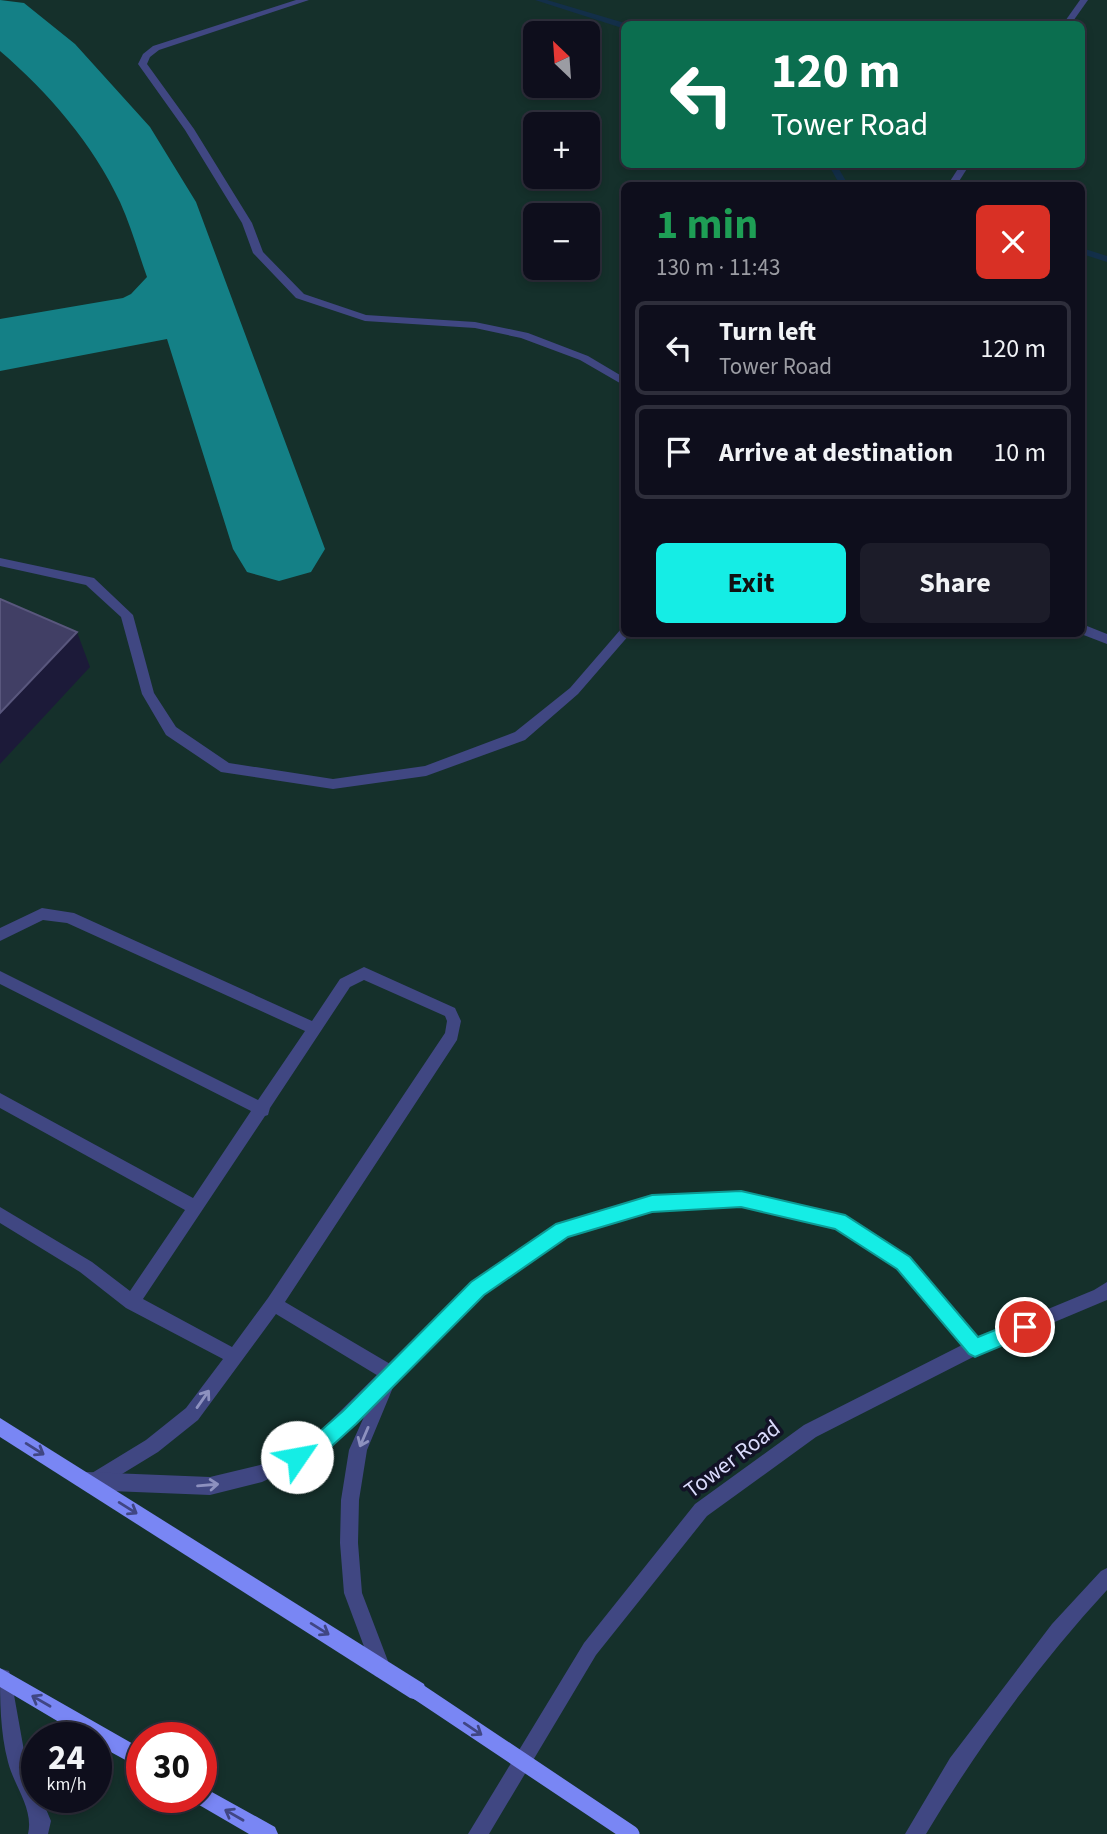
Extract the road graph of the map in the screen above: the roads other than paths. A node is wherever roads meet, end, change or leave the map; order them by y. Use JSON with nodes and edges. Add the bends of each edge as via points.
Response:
{"nodes":[{"id":1,"x":305,"y":0,"type":"edge"},
{"id":2,"x":1084,"y":0,"type":"edge"},
{"id":3,"x":1069,"y":21,"type":"edge"},
{"id":4,"x":621,"y":381,"type":"edge"},
{"id":5,"x":0,"y":562,"type":"edge"},
{"id":6,"x":1085,"y":630,"type":"edge"},
{"id":7,"x":621,"y":637,"type":"edge"},
{"id":8,"x":1107,"y":639,"type":"edge"},
{"id":9,"x":0,"y":935,"type":"edge"},
{"id":10,"x":0,"y":977,"type":"edge"},
{"id":11,"x":313,"y":1028,"type":"junction"},
{"id":12,"x":0,"y":1100,"type":"edge"},
{"id":13,"x":263,"y":1110,"type":"junction"},
{"id":14,"x":195,"y":1207,"type":"junction"},
{"id":15,"x":0,"y":1214,"type":"edge"},
{"id":16,"x":1107,"y":1290,"type":"edge"},
{"id":17,"x":132,"y":1303,"type":"junction"},
{"id":18,"x":274,"y":1304,"type":"junction"},
{"id":19,"x":975,"y":1347,"type":"junction"},
{"id":20,"x":233,"y":1356,"type":"junction"},
{"id":21,"x":391,"y":1374,"type":"junction"},
{"id":22,"x":0,"y":1427,"type":"edge"},
{"id":23,"x":70,"y":1471,"type":"junction"},
{"id":24,"x":91,"y":1484,"type":"junction"},
{"id":25,"x":1107,"y":1577,"type":"edge"},
{"id":26,"x":382,"y":1668,"type":"junction"},
{"id":27,"x":1,"y":1678,"type":"edge"},
{"id":28,"x":126,"y":1751,"type":"edge"},
{"id":29,"x":217,"y":1804,"type":"edge"},
{"id":30,"x":38,"y":1834,"type":"edge"},
{"id":31,"x":268,"y":1834,"type":"edge"},
{"id":32,"x":478,"y":1834,"type":"edge"},
{"id":33,"x":631,"y":1834,"type":"edge"},
{"id":34,"x":915,"y":1834,"type":"edge"}],
"edges":[{"from":1,"to":4,"type":"street","via":[[156,48],[142,64],[190,129],[247,223],[258,253],[300,296],[328,307],[365,318],[475,325],[524,335],[584,358]]},
{"from":2,"to":3,"type":"street"},
{"from":5,"to":7,"type":"street","via":[[90,580],[127,615],[148,694],[171,731],[226,768],[333,784],[426,771],[520,736],[573,691]]},
{"from":6,"to":8,"type":"street"},
{"from":9,"to":11,"type":"street","via":[[42,914],[69,917]]},
{"from":10,"to":13,"type":"street"},
{"from":11,"to":13,"type":"street"},
{"from":11,"to":18,"type":"street","via":[[345,983],[364,973],[450,1012],[454,1021],[452,1035]]},
{"from":12,"to":14,"type":"street"},
{"from":13,"to":14,"type":"street"},
{"from":14,"to":17,"type":"street"},
{"from":15,"to":17,"type":"street","via":[[86,1267]]},
{"from":16,"to":19,"type":"street","name":"Tower Road"},
{"from":17,"to":20,"type":"street"},
{"from":18,"to":20,"type":"street"},
{"from":18,"to":21,"type":"street"},
{"from":19,"to":21,"type":"street","via":[[904,1263],[839,1222],[728,1199],[652,1203],[563,1230],[477,1288]]},
{"from":19,"to":32,"type":"street","name":"Tower Road","via":[[810,1431],[701,1510],[590,1649]]},
{"from":24,"to":20,"type":"street","one_way":true,"via":[[152,1446],[192,1414]]},
{"from":24,"to":21,"type":"street","one_way":true,"via":[[210,1486],[262,1474],[315,1448]]},
{"from":21,"to":26,"type":"street","one_way":true,"via":[[358,1450],[350,1500],[353,1593]]},
{"from":22,"to":23,"type":"main road","one_way":true},
{"from":23,"to":24,"type":"street"},
{"from":23,"to":26,"type":"main road","one_way":true},
{"from":25,"to":34,"type":"street","via":[[1050,1641],[957,1765]]},
{"from":26,"to":33,"type":"main road","one_way":true,"bridge":true},
{"from":28,"to":27,"type":"main road","one_way":true},
{"from":27,"to":30,"type":"street","via":[[17,1762],[41,1821]]},
{"from":31,"to":29,"type":"main road","one_way":true}]}
